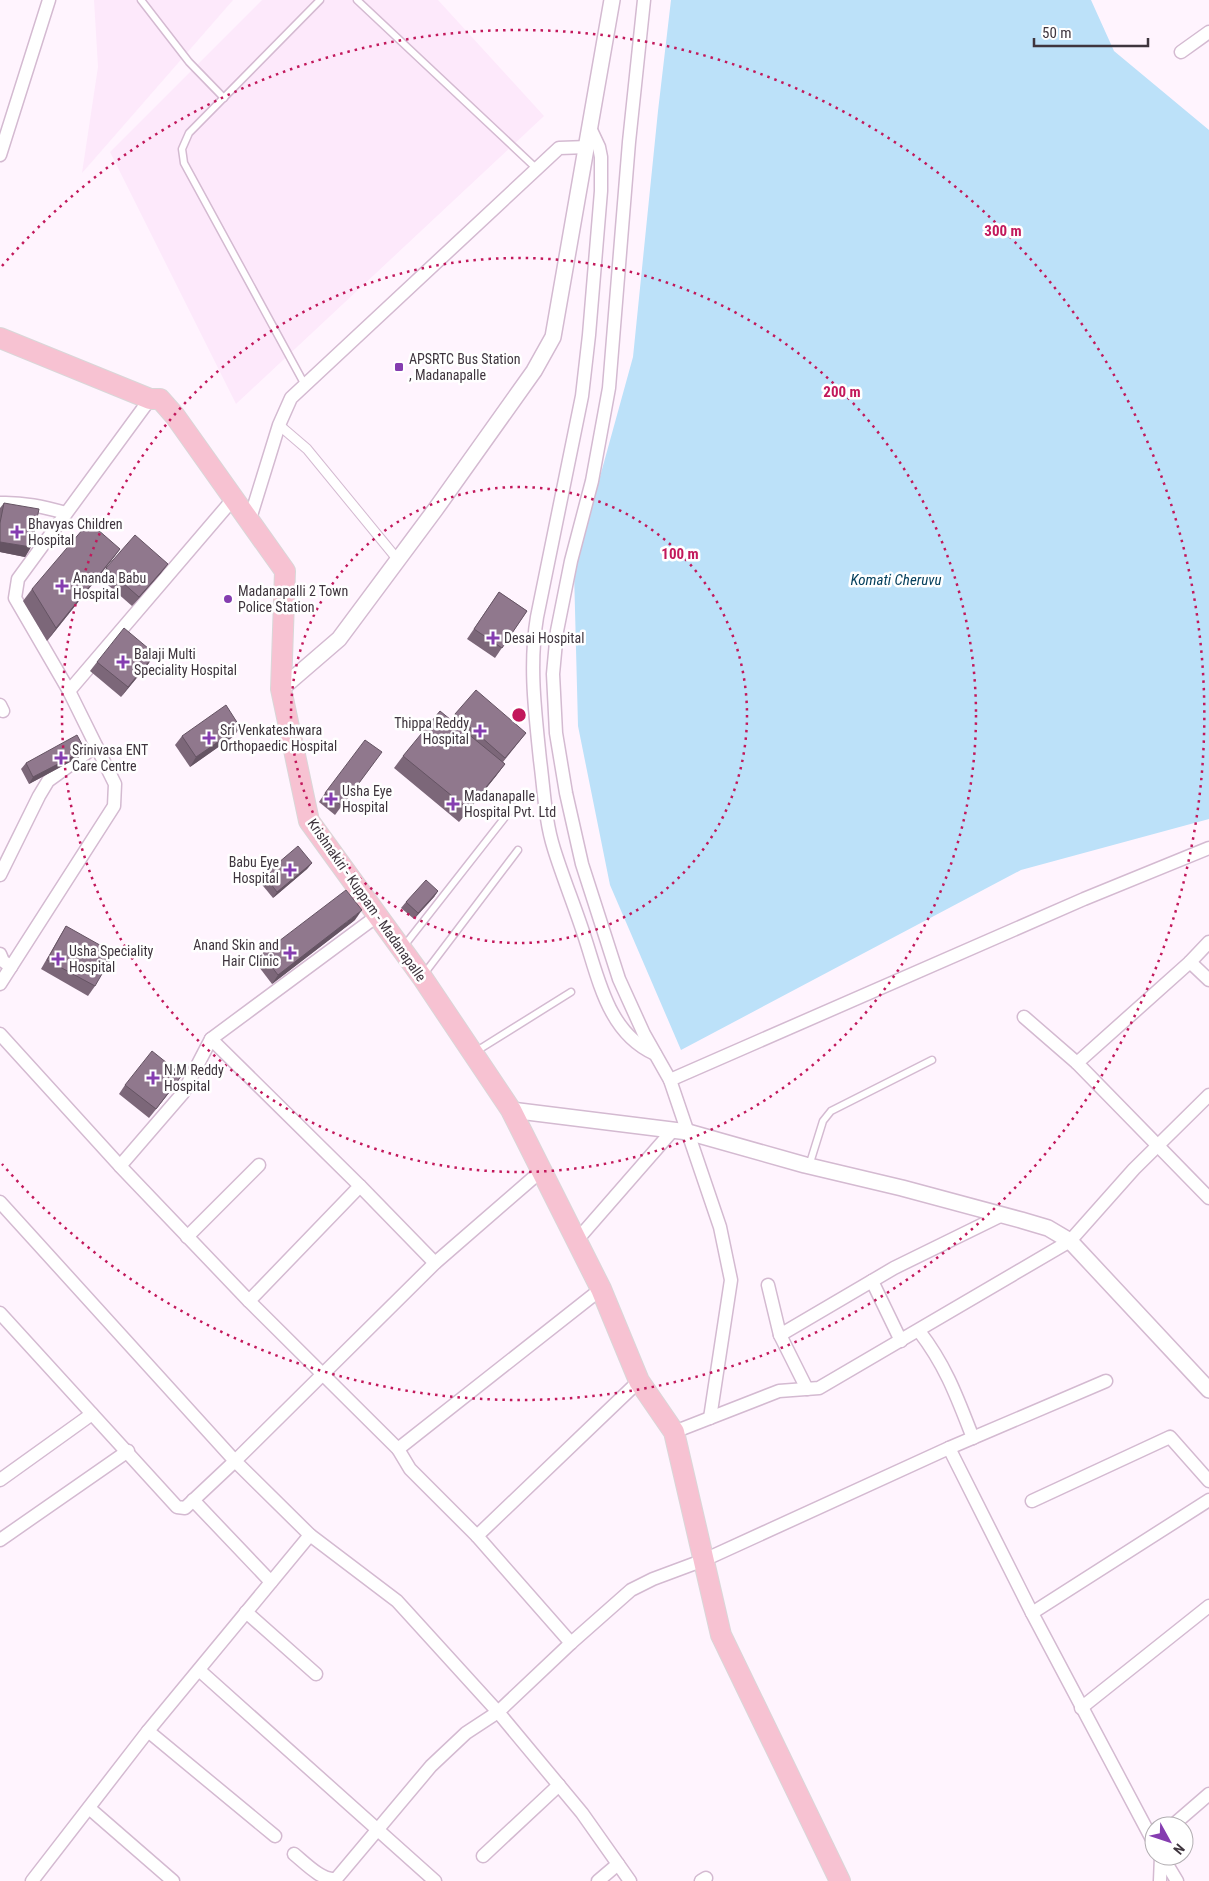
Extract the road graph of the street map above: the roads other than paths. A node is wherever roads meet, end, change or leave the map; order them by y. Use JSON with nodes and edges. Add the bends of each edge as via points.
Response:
{"nodes":[{"id":1,"x":49,"y":0,"type":"edge"},
{"id":2,"x":141,"y":0,"type":"edge"},
{"id":3,"x":320,"y":0,"type":"edge"},
{"id":4,"x":357,"y":0,"type":"edge"},
{"id":5,"x":612,"y":0,"type":"edge"},
{"id":6,"x":644,"y":0,"type":"edge"},
{"id":7,"x":1209,"y":32,"type":"edge"},
{"id":8,"x":1181,"y":52,"type":"dead end"},
{"id":9,"x":224,"y":98,"type":"junction"},
{"id":10,"x":591,"y":130,"type":"junction"},
{"id":11,"x":588,"y":147,"type":"junction"},
{"id":12,"x":0,"y":155,"type":"edge"},
{"id":13,"x":537,"y":169,"type":"junction"},
{"id":14,"x":0,"y":338,"type":"edge"},
{"id":15,"x":305,"y":385,"type":"junction"},
{"id":16,"x":150,"y":399,"type":"junction"},
{"id":17,"x":279,"y":425,"type":"junction"},
{"id":18,"x":234,"y":498,"type":"junction"},
{"id":19,"x":0,"y":503,"type":"edge"},
{"id":20,"x":66,"y":513,"type":"junction"},
{"id":21,"x":249,"y":522,"type":"junction"},
{"id":22,"x":398,"y":560,"type":"junction"},
{"id":23,"x":281,"y":689,"type":"junction"},
{"id":24,"x":69,"y":691,"type":"junction"},
{"id":25,"x":96,"y":746,"type":"junction"},
{"id":26,"x":513,"y":807,"type":"dead end"},
{"id":27,"x":1209,"y":848,"type":"edge"},
{"id":28,"x":518,"y":850,"type":"dead end"},
{"id":29,"x":0,"y":875,"type":"edge"},
{"id":30,"x":377,"y":916,"type":"junction"},
{"id":31,"x":1209,"y":942,"type":"edge"},
{"id":32,"x":402,"y":949,"type":"junction"},
{"id":33,"x":0,"y":954,"type":"edge"},
{"id":34,"x":1190,"y":962,"type":"junction"},
{"id":35,"x":11,"y":967,"type":"junction"},
{"id":36,"x":422,"y":977,"type":"junction"},
{"id":37,"x":1209,"y":980,"type":"edge"},
{"id":38,"x":0,"y":984,"type":"edge"},
{"id":39,"x":571,"y":992,"type":"dead end"},
{"id":40,"x":1024,"y":1017,"type":"dead end"},
{"id":41,"x":0,"y":1034,"type":"edge"},
{"id":42,"x":212,"y":1039,"type":"junction"},
{"id":43,"x":474,"y":1053,"type":"junction"},
{"id":44,"x":655,"y":1054,"type":"junction"},
{"id":45,"x":932,"y":1060,"type":"dead end"},
{"id":46,"x":1076,"y":1063,"type":"junction"},
{"id":47,"x":670,"y":1080,"type":"junction"},
{"id":48,"x":1209,"y":1096,"type":"edge"},
{"id":49,"x":511,"y":1110,"type":"junction"},
{"id":50,"x":673,"y":1130,"type":"junction"},
{"id":51,"x":688,"y":1132,"type":"junction"},
{"id":52,"x":1159,"y":1145,"type":"junction"},
{"id":53,"x":259,"y":1165,"type":"dead end"},
{"id":54,"x":120,"y":1166,"type":"junction"},
{"id":55,"x":808,"y":1166,"type":"junction"},
{"id":56,"x":540,"y":1171,"type":"junction"},
{"id":57,"x":360,"y":1186,"type":"junction"},
{"id":58,"x":1209,"y":1198,"type":"edge"},
{"id":59,"x":0,"y":1202,"type":"edge"},
{"id":60,"x":1002,"y":1215,"type":"junction"},
{"id":61,"x":187,"y":1237,"type":"junction"},
{"id":62,"x":577,"y":1240,"type":"junction"},
{"id":63,"x":1070,"y":1241,"type":"junction"},
{"id":64,"x":435,"y":1263,"type":"junction"},
{"id":65,"x":872,"y":1281,"type":"junction"},
{"id":66,"x":768,"y":1284,"type":"dead end"},
{"id":67,"x":601,"y":1289,"type":"junction"},
{"id":68,"x":249,"y":1301,"type":"junction"},
{"id":69,"x":2,"y":1320,"type":"edge"},
{"id":70,"x":918,"y":1331,"type":"junction"},
{"id":71,"x":780,"y":1335,"type":"junction"},
{"id":72,"x":901,"y":1341,"type":"junction"},
{"id":73,"x":324,"y":1374,"type":"junction"},
{"id":74,"x":639,"y":1381,"type":"junction"},
{"id":75,"x":1106,"y":1381,"type":"dead end"},
{"id":76,"x":807,"y":1389,"type":"junction"},
{"id":77,"x":1209,"y":1390,"type":"edge"},
{"id":78,"x":92,"y":1414,"type":"junction"},
{"id":79,"x":710,"y":1418,"type":"junction"},
{"id":80,"x":674,"y":1432,"type":"junction"},
{"id":81,"x":973,"y":1438,"type":"junction"},
{"id":82,"x":949,"y":1448,"type":"junction"},
{"id":83,"x":398,"y":1449,"type":"junction"},
{"id":84,"x":128,"y":1451,"type":"junction"},
{"id":85,"x":235,"y":1461,"type":"junction"},
{"id":86,"x":0,"y":1480,"type":"edge"},
{"id":87,"x":1209,"y":1481,"type":"edge"},
{"id":88,"x":194,"y":1500,"type":"junction"},
{"id":89,"x":1209,"y":1500,"type":"edge"},
{"id":90,"x":1032,"y":1502,"type":"dead end"},
{"id":91,"x":310,"y":1535,"type":"junction"},
{"id":92,"x":477,"y":1536,"type":"junction"},
{"id":93,"x":0,"y":1540,"type":"edge"},
{"id":94,"x":704,"y":1560,"type":"junction"},
{"id":95,"x":271,"y":1582,"type":"junction"},
{"id":96,"x":1209,"y":1606,"type":"edge"},
{"id":97,"x":246,"y":1612,"type":"junction"},
{"id":98,"x":1032,"y":1613,"type":"junction"},
{"id":99,"x":570,"y":1643,"type":"junction"},
{"id":100,"x":199,"y":1670,"type":"junction"},
{"id":101,"x":316,"y":1674,"type":"dead end"},
{"id":102,"x":1081,"y":1708,"type":"junction"},
{"id":103,"x":498,"y":1712,"type":"junction"},
{"id":104,"x":148,"y":1731,"type":"junction"},
{"id":105,"x":559,"y":1785,"type":"junction"},
{"id":106,"x":1209,"y":1794,"type":"edge"},
{"id":107,"x":89,"y":1808,"type":"junction"},
{"id":108,"x":1184,"y":1816,"type":"edge"},
{"id":109,"x":1144,"y":1824,"type":"edge"},
{"id":110,"x":378,"y":1829,"type":"junction"},
{"id":111,"x":275,"y":1836,"type":"dead end"},
{"id":112,"x":294,"y":1854,"type":"dead end"},
{"id":113,"x":483,"y":1856,"type":"dead end"},
{"id":114,"x":618,"y":1864,"type":"junction"},
{"id":115,"x":1161,"y":1866,"type":"edge"},
{"id":116,"x":1168,"y":1866,"type":"edge"},
{"id":117,"x":32,"y":1881,"type":"edge"},
{"id":118,"x":173,"y":1881,"type":"edge"},
{"id":119,"x":436,"y":1881,"type":"edge"},
{"id":120,"x":598,"y":1881,"type":"edge"},
{"id":121,"x":630,"y":1881,"type":"edge"},
{"id":122,"x":840,"y":1881,"type":"edge"},
{"id":123,"x":1160,"y":1881,"type":"edge"},
{"id":124,"x":1177,"y":1881,"type":"edge"}],
"edges":[{"from":1,"to":12,"type":"street"},
{"from":2,"to":9,"type":"lane","via":[[189,62]]},
{"from":3,"to":9,"type":"lane"},
{"from":4,"to":13,"type":"lane"},
{"from":5,"to":10,"type":"street"},
{"from":6,"to":44,"type":"street","via":[[628,142],[609,388],[592,481],[558,622],[553,674],[556,733],[582,864],[619,979]]},
{"from":7,"to":8,"type":"street"},
{"from":9,"to":15,"type":"lane","via":[[189,134],[182,149],[184,164]]},
{"from":10,"to":11,"type":"street"},
{"from":10,"to":44,"type":"street","via":[[601,157],[601,191],[589,335],[582,396],[536,617],[531,675],[546,810],[554,848],[610,1010],[628,1037]]},
{"from":11,"to":13,"type":"street","via":[[559,148]]},
{"from":11,"to":22,"type":"street","via":[[553,337],[534,371]]},
{"from":13,"to":15,"type":"street"},
{"from":14,"to":16,"type":"main road","name":"Krishnakiri - Kuppam - Madanapalle"},
{"from":15,"to":17,"type":"street","via":[[291,398]]},
{"from":16,"to":18,"type":"main road","name":"Krishnakiri - Kuppam - Madanapalle","via":[[160,399],[175,416]]},
{"from":16,"to":20,"type":"street"},
{"from":17,"to":21,"type":"street"},
{"from":17,"to":22,"type":"street","via":[[307,450]]},
{"from":18,"to":21,"type":"main road","name":"Krishnakiri - Kuppam - Madanapalle"},
{"from":18,"to":24,"type":"street"},
{"from":19,"to":20,"type":"street","via":[[16,502]]},
{"from":20,"to":24,"type":"street","via":[[18,580],[14,598]]},
{"from":21,"to":23,"type":"main road","name":"Krishnakiri - Kuppam - Madanapalle","via":[[285,571]]},
{"from":22,"to":23,"type":"street","via":[[339,639]]},
{"from":23,"to":30,"type":"main road","name":"Krishnakiri - Kuppam - Madanapalle","via":[[309,821]]},
{"from":24,"to":25,"type":"street"},
{"from":25,"to":29,"type":"street","via":[[48,781]]},
{"from":25,"to":35,"type":"street","via":[[115,784],[114,806]]},
{"from":26,"to":32,"type":"lane"},
{"from":27,"to":47,"type":"street"},
{"from":28,"to":36,"type":"lane"},
{"from":30,"to":32,"type":"main road","name":"Krishnakiri - Kuppam - Madanapalle"},
{"from":30,"to":42,"type":"street"},
{"from":31,"to":34,"type":"street"},
{"from":32,"to":36,"type":"main road","name":"Krishnakiri - Kuppam - Madanapalle"},
{"from":33,"to":35,"type":"street"},
{"from":34,"to":37,"type":"street"},
{"from":34,"to":46,"type":"street"},
{"from":35,"to":38,"type":"street"},
{"from":36,"to":43,"type":"main road","name":"Krishnakiri - Kuppam - Madanapalle"},
{"from":39,"to":43,"type":"lane"},
{"from":40,"to":46,"type":"street"},
{"from":41,"to":54,"type":"street"},
{"from":42,"to":54,"type":"street","via":[[184,1093]]},
{"from":42,"to":57,"type":"street"},
{"from":43,"to":49,"type":"main road","name":"Krishnakiri - Kuppam - Madanapalle"},
{"from":44,"to":47,"type":"street"},
{"from":45,"to":55,"type":"lane","via":[[831,1111],[823,1121]]},
{"from":46,"to":52,"type":"street"},
{"from":47,"to":51,"type":"street"},
{"from":48,"to":52,"type":"street"},
{"from":49,"to":50,"type":"street"},
{"from":49,"to":56,"type":"main road","name":"Krishnakiri - Kuppam - Madanapalle"},
{"from":50,"to":51,"type":"street"},
{"from":50,"to":62,"type":"street"},
{"from":51,"to":55,"type":"street"},
{"from":51,"to":79,"type":"street","via":[[720,1227],[731,1280]]},
{"from":52,"to":58,"type":"street"},
{"from":52,"to":63,"type":"street"},
{"from":53,"to":61,"type":"street"},
{"from":54,"to":61,"type":"street"},
{"from":55,"to":60,"type":"street"},
{"from":56,"to":62,"type":"main road","name":"Krishnakiri - Kuppam - Madanapalle"},
{"from":56,"to":64,"type":"street"},
{"from":57,"to":64,"type":"street"},
{"from":57,"to":68,"type":"street"},
{"from":59,"to":85,"type":"street"},
{"from":60,"to":63,"type":"street","via":[[1048,1228]]},
{"from":60,"to":65,"type":"street"},
{"from":61,"to":68,"type":"street"},
{"from":62,"to":67,"type":"main road","name":"Krishnakiri - Kuppam - Madanapalle"},
{"from":63,"to":70,"type":"street"},
{"from":63,"to":77,"type":"street"},
{"from":64,"to":73,"type":"street"},
{"from":65,"to":71,"type":"street"},
{"from":65,"to":72,"type":"street"},
{"from":66,"to":71,"type":"street"},
{"from":67,"to":74,"type":"main road","name":"Krishnakiri - Kuppam - Madanapalle"},
{"from":67,"to":83,"type":"street"},
{"from":68,"to":73,"type":"street"},
{"from":69,"to":78,"type":"street"},
{"from":70,"to":72,"type":"street"},
{"from":70,"to":81,"type":"street","via":[[937,1354],[949,1376]]},
{"from":71,"to":76,"type":"street"},
{"from":72,"to":76,"type":"street","via":[[819,1388]]},
{"from":73,"to":83,"type":"street"},
{"from":73,"to":85,"type":"street"},
{"from":74,"to":80,"type":"main road","name":"Krishnakiri - Kuppam - Madanapalle"},
{"from":74,"to":92,"type":"street"},
{"from":75,"to":81,"type":"street"},
{"from":76,"to":79,"type":"street","via":[[779,1391]]},
{"from":78,"to":84,"type":"street"},
{"from":78,"to":86,"type":"street"},
{"from":79,"to":80,"type":"street"},
{"from":80,"to":94,"type":"main road"},
{"from":81,"to":82,"type":"street"},
{"from":82,"to":94,"type":"street"},
{"from":82,"to":98,"type":"street"},
{"from":83,"to":92,"type":"street","via":[[410,1469]]},
{"from":84,"to":88,"type":"street","via":[[177,1507],[185,1508]]},
{"from":84,"to":93,"type":"street"},
{"from":85,"to":88,"type":"street"},
{"from":85,"to":91,"type":"street"},
{"from":87,"to":90,"type":"street","via":[[1170,1437]]},
{"from":88,"to":95,"type":"street"},
{"from":89,"to":98,"type":"street"},
{"from":91,"to":95,"type":"street"},
{"from":91,"to":103,"type":"street","via":[[397,1601]]},
{"from":92,"to":99,"type":"street"},
{"from":94,"to":99,"type":"street","via":[[631,1590]]},
{"from":94,"to":122,"type":"main road","via":[[722,1634]]},
{"from":95,"to":97,"type":"street"},
{"from":96,"to":102,"type":"street"},
{"from":97,"to":100,"type":"street"},
{"from":97,"to":101,"type":"street"},
{"from":98,"to":102,"type":"street"},
{"from":99,"to":103,"type":"street"},
{"from":100,"to":104,"type":"street"},
{"from":100,"to":110,"type":"street"},
{"from":102,"to":109,"type":"street"},
{"from":103,"to":105,"type":"street"},
{"from":103,"to":110,"type":"street","via":[[466,1733],[431,1766]]},
{"from":104,"to":107,"type":"street"},
{"from":104,"to":111,"type":"street"},
{"from":105,"to":113,"type":"street"},
{"from":105,"to":114,"type":"street"},
{"from":106,"to":108,"type":"street"},
{"from":107,"to":117,"type":"street"},
{"from":107,"to":118,"type":"street"},
{"from":110,"to":112,"type":"street","via":[[336,1879],[324,1877]]},
{"from":110,"to":119,"type":"street"},
{"from":114,"to":120,"type":"street"},
{"from":114,"to":121,"type":"street"},
{"from":115,"to":123,"type":"street"},
{"from":116,"to":124,"type":"street"}]}
